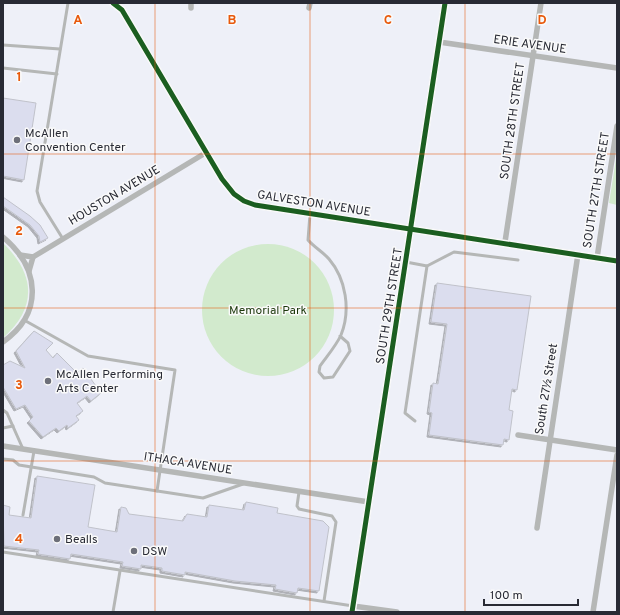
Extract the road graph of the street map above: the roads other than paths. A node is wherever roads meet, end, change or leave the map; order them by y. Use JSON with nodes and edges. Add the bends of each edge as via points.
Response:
{"nodes":[{"id":1,"x":68,"y":3,"type":"edge"},
{"id":2,"x":113,"y":3,"type":"edge"},
{"id":3,"x":445,"y":3,"type":"edge"},
{"id":4,"x":541,"y":3,"type":"edge"},
{"id":5,"x":439,"y":42,"type":"junction"},
{"id":6,"x":3,"y":45,"type":"edge"},
{"id":7,"x":60,"y":49,"type":"junction"},
{"id":8,"x":533,"y":56,"type":"junction"},
{"id":9,"x":3,"y":68,"type":"edge"},
{"id":10,"x":617,"y":68,"type":"edge"},
{"id":11,"x":57,"y":74,"type":"junction"},
{"id":12,"x":617,"y":126,"type":"edge"},
{"id":13,"x":207,"y":152,"type":"junction"},
{"id":14,"x":615,"y":158,"type":"edge"},
{"id":15,"x":310,"y":214,"type":"junction"},
{"id":16,"x":412,"y":229,"type":"junction"},
{"id":17,"x":3,"y":237,"type":"edge"},
{"id":18,"x":63,"y":239,"type":"junction"},
{"id":19,"x":505,"y":242,"type":"junction"},
{"id":20,"x":578,"y":254,"type":"junction"},
{"id":21,"x":20,"y":255,"type":"junction"},
{"id":22,"x":33,"y":257,"type":"junction"},
{"id":23,"x":597,"y":258,"type":"junction"},
{"id":24,"x":518,"y":260,"type":"dead end"},
{"id":25,"x":617,"y":260,"type":"edge"},
{"id":26,"x":406,"y":262,"type":"junction"},
{"id":27,"x":427,"y":266,"type":"junction"},
{"id":28,"x":29,"y":271,"type":"junction"},
{"id":29,"x":24,"y":320,"type":"junction"},
{"id":30,"x":340,"y":336,"type":"junction"},
{"id":31,"x":3,"y":342,"type":"edge"},
{"id":32,"x":3,"y":410,"type":"edge"},
{"id":33,"x":415,"y":421,"type":"dead end"},
{"id":34,"x":13,"y":426,"type":"junction"},
{"id":35,"x":3,"y":428,"type":"edge"},
{"id":36,"x":518,"y":435,"type":"dead end"},
{"id":37,"x":550,"y":441,"type":"junction"},
{"id":38,"x":3,"y":446,"type":"edge"},
{"id":39,"x":23,"y":449,"type":"junction"},
{"id":40,"x":617,"y":450,"type":"edge"},
{"id":41,"x":34,"y":451,"type":"junction"},
{"id":42,"x":617,"y":455,"type":"edge"},
{"id":43,"x":3,"y":459,"type":"edge"},
{"id":44,"x":32,"y":467,"type":"junction"},
{"id":45,"x":160,"y":470,"type":"junction"},
{"id":46,"x":245,"y":483,"type":"junction"},
{"id":47,"x":157,"y":491,"type":"junction"},
{"id":48,"x":299,"y":492,"type":"junction"},
{"id":49,"x":369,"y":502,"type":"junction"},
{"id":50,"x":24,"y":515,"type":"dead end"},
{"id":51,"x":537,"y":528,"type":"dead end"},
{"id":52,"x":3,"y":552,"type":"edge"},
{"id":53,"x":120,"y":570,"type":"junction"},
{"id":54,"x":324,"y":601,"type":"junction"},
{"id":55,"x":352,"y":609,"type":"edge"},
{"id":56,"x":384,"y":611,"type":"edge"},
{"id":57,"x":113,"y":612,"type":"edge"},
{"id":58,"x":397,"y":612,"type":"edge"},
{"id":59,"x":593,"y":612,"type":"edge"}],
"edges":[{"from":1,"to":7,"type":"lane"},
{"from":2,"to":13,"type":"street","name":"GALVESTON AVENUE","via":[[122,10]]},
{"from":3,"to":5,"type":"street","name":"SOUTH 29TH STREET"},
{"from":4,"to":8,"type":"street","name":"SOUTH 28TH STREET"},
{"from":5,"to":8,"type":"street","name":"ERIE AVENUE"},
{"from":5,"to":16,"type":"street","name":"SOUTH 29TH STREET"},
{"from":6,"to":7,"type":"lane"},
{"from":7,"to":11,"type":"lane"},
{"from":8,"to":10,"type":"street","name":"ERIE AVENUE"},
{"from":8,"to":19,"type":"street","name":"SOUTH 28TH STREET"},
{"from":9,"to":11,"type":"lane"},
{"from":11,"to":18,"type":"lane","via":[[37,195]]},
{"from":12,"to":14,"type":"street","name":"SOUTH 27TH STREET"},
{"from":13,"to":15,"type":"street","name":"GALVESTON AVENUE","via":[[234,194],[255,205]]},
{"from":13,"to":18,"type":"street","name":"HOUSTON AVENUE"},
{"from":14,"to":23,"type":"street","name":"SOUTH 27TH STREET"},
{"from":15,"to":16,"type":"street","name":"GALVESTON AVENUE"},
{"from":15,"to":30,"type":"lane","via":[[308,240],[330,260],[344,288],[345,316]]},
{"from":16,"to":19,"type":"street","name":"GALVESTON AVENUE"},
{"from":16,"to":26,"type":"street","name":"SOUTH 29TH STREET"},
{"from":17,"to":21,"type":"street"},
{"from":18,"to":22,"type":"street","name":"HOUSTON AVENUE"},
{"from":19,"to":20,"type":"street","name":"GALVESTON AVENUE"},
{"from":20,"to":23,"type":"street","name":"GALVESTON AVENUE"},
{"from":20,"to":37,"type":"street","name":"South 27½ Street"},
{"from":21,"to":22,"type":"street"},
{"from":21,"to":28,"type":"street"},
{"from":22,"to":28,"type":"street"},
{"from":23,"to":25,"type":"street","name":"GALVESTON AVENUE"},
{"from":24,"to":27,"type":"lane","via":[[454,252]]},
{"from":26,"to":27,"type":"lane"},
{"from":26,"to":49,"type":"street","name":"SOUTH 29TH STREET"},
{"from":27,"to":33,"type":"lane","via":[[404,413]]},
{"from":28,"to":29,"type":"street","via":[[32,298]]},
{"from":29,"to":31,"type":"street"},
{"from":29,"to":45,"type":"lane","via":[[88,356],[175,370]]},
{"from":30,"to":30,"type":"lane","via":[[320,366],[319,372],[324,378],[333,377],[350,351],[348,343]]},
{"from":32,"to":34,"type":"lane"},
{"from":34,"to":35,"type":"lane"},
{"from":34,"to":39,"type":"lane"},
{"from":36,"to":37,"type":"street"},
{"from":37,"to":40,"type":"street"},
{"from":37,"to":51,"type":"street","name":"South 27½ Street"},
{"from":38,"to":39,"type":"street","name":"ITHACA AVENUE"},
{"from":39,"to":41,"type":"street","name":"ITHACA AVENUE"},
{"from":41,"to":44,"type":"lane"},
{"from":41,"to":45,"type":"street","name":"ITHACA AVENUE"},
{"from":42,"to":59,"type":"street"},
{"from":43,"to":44,"type":"lane"},
{"from":44,"to":47,"type":"lane","via":[[94,477],[104,483]]},
{"from":44,"to":50,"type":"lane"},
{"from":45,"to":46,"type":"street","name":"ITHACA AVENUE"},
{"from":45,"to":47,"type":"lane"},
{"from":46,"to":47,"type":"lane","via":[[203,498]]},
{"from":46,"to":48,"type":"street","name":"ITHACA AVENUE"},
{"from":48,"to":49,"type":"street","name":"ITHACA AVENUE"},
{"from":48,"to":54,"type":"lane","via":[[299,509],[332,516],[336,522]]},
{"from":49,"to":55,"type":"street","name":"SOUTH 29TH STREET"},
{"from":52,"to":53,"type":"lane"},
{"from":53,"to":54,"type":"lane"},
{"from":53,"to":57,"type":"lane"},
{"from":54,"to":55,"type":"lane"},
{"from":55,"to":56,"type":"street"},
{"from":56,"to":58,"type":"street"}]}
